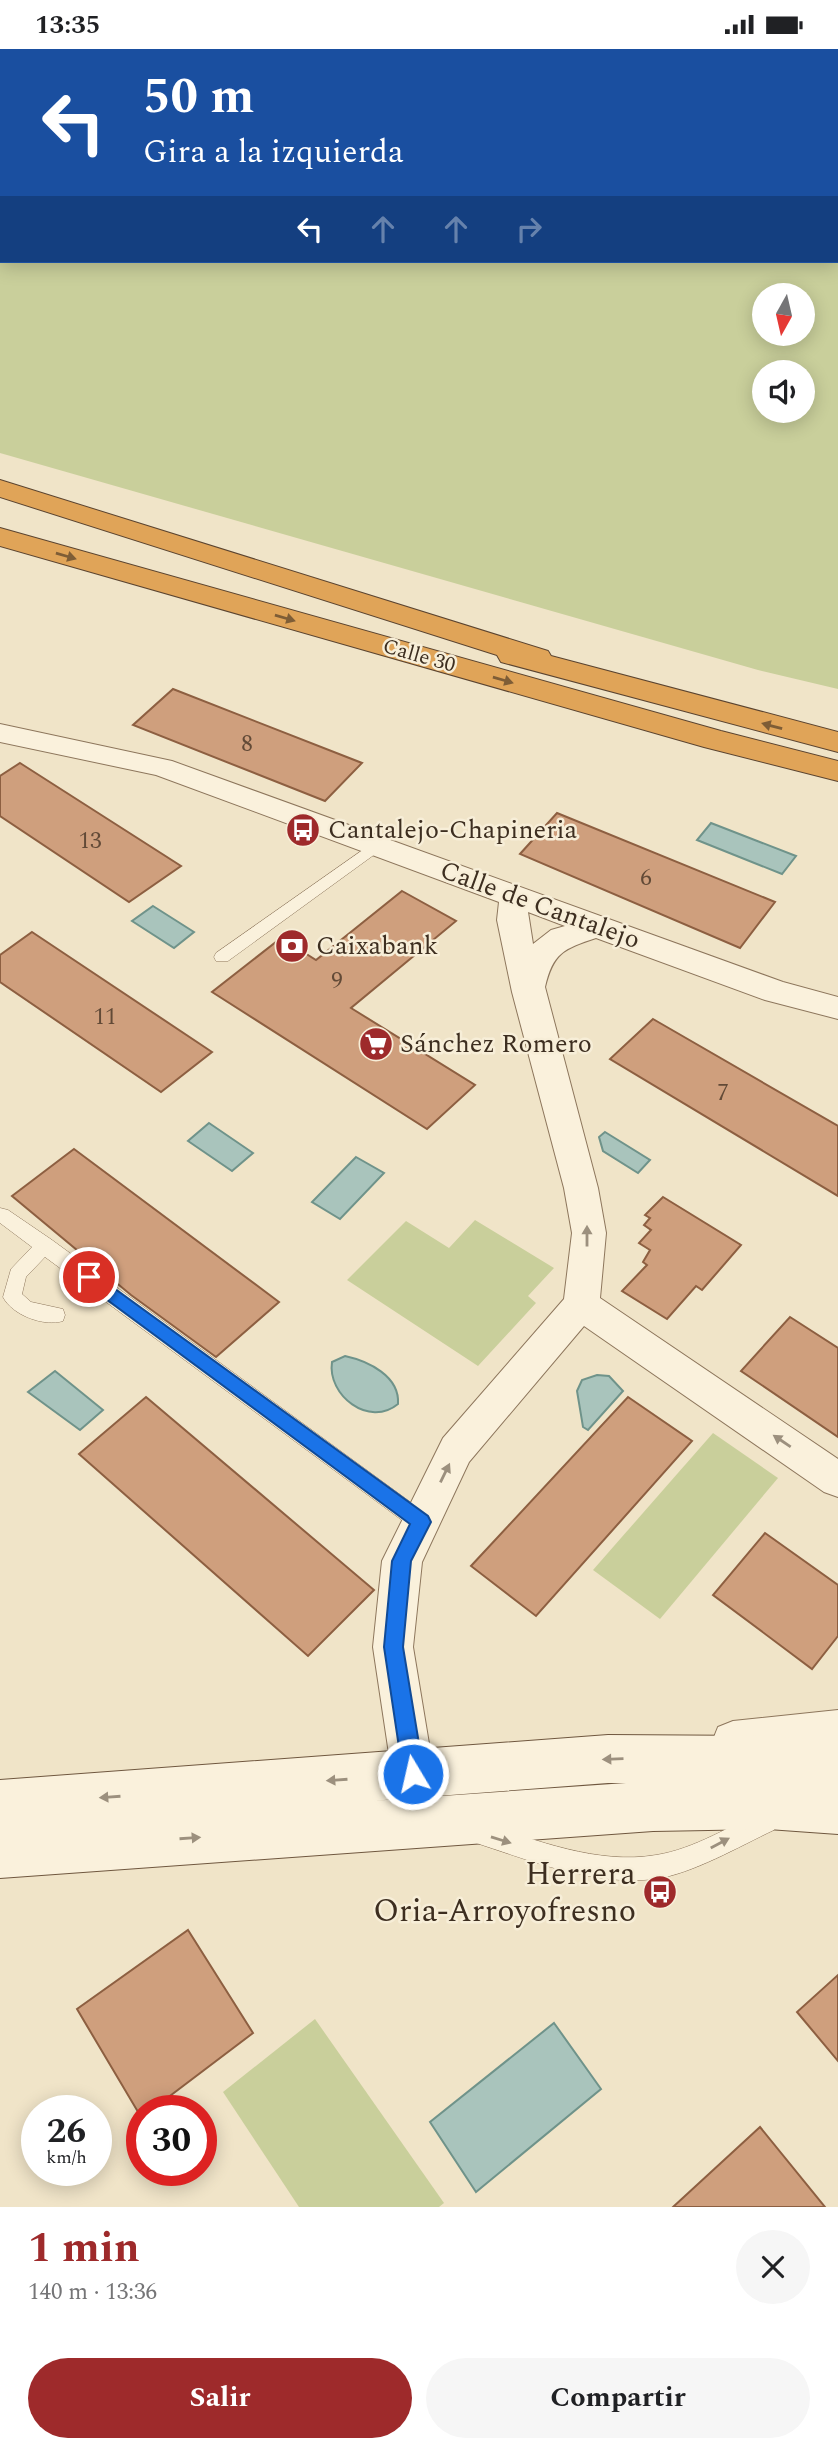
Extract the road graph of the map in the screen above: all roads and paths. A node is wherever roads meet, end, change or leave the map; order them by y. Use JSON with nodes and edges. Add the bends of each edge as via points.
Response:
{"nodes":[{"id":1,"x":0,"y":488,"type":"edge"},
{"id":2,"x":0,"y":511,"type":"edge"},
{"id":3,"x":0,"y":537,"type":"edge"},
{"id":4,"x":592,"y":676,"type":"junction"},
{"id":5,"x":0,"y":733,"type":"edge"},
{"id":6,"x":838,"y":742,"type":"edge"},
{"id":7,"x":838,"y":771,"type":"edge"},
{"id":8,"x":377,"y":845,"type":"junction"},
{"id":9,"x":515,"y":897,"type":"junction"},
{"id":10,"x":597,"y":926,"type":"junction"},
{"id":11,"x":222,"y":957,"type":"dead end"},
{"id":12,"x":528,"y":992,"type":"junction"},
{"id":13,"x":838,"y":1008,"type":"edge"},
{"id":14,"x":2,"y":1215,"type":"dead end"},
{"id":15,"x":45,"y":1245,"type":"junction"},
{"id":16,"x":581,"y":1304,"type":"junction"},
{"id":17,"x":56,"y":1315,"type":"dead end"},
{"id":18,"x":838,"y":1480,"type":"edge"},
{"id":19,"x":421,"y":1522,"type":"junction"},
{"id":20,"x":838,"y":1730,"type":"edge"},
{"id":21,"x":681,"y":1758,"type":"junction"},
{"id":22,"x":838,"y":1765,"type":"edge"},
{"id":23,"x":413,"y":1774,"type":"junction"},
{"id":24,"x":0,"y":1805,"type":"edge"},
{"id":25,"x":827,"y":1808,"type":"edge"},
{"id":26,"x":0,"y":1853,"type":"edge"}],
"edges":[{"from":1,"to":4,"type":"highway"},
{"from":2,"to":4,"type":"highway","name":"Calle 30"},
{"from":3,"to":7,"type":"highway","name":"Calle 30","one_way":true},
{"from":6,"to":4,"type":"highway","name":"Calle 30","one_way":true},
{"from":5,"to":8,"type":"street","name":"Calle de Cantalejo","via":[[162,767]]},
{"from":8,"to":9,"type":"street","name":"Calle de Cantalejo"},
{"from":8,"to":11,"type":"lane"},
{"from":9,"to":10,"type":"street","name":"Calle de Cantalejo"},
{"from":9,"to":12,"type":"street","via":[[512,920]]},
{"from":10,"to":12,"type":"street","via":[[562,938],[537,957]]},
{"from":10,"to":13,"type":"street","name":"Calle de Cantalejo","via":[[776,992]]},
{"from":16,"to":12,"type":"street","one_way":true,"via":[[589,1233]]},
{"from":14,"to":15,"type":"lane"},
{"from":15,"to":17,"type":"lane","via":[[18,1274],[12,1297],[26,1309]]},
{"from":15,"to":19,"type":"lane"},
{"from":18,"to":16,"type":"street","one_way":true},
{"from":19,"to":16,"type":"street","one_way":true,"via":[[456,1450]]},
{"from":19,"to":23,"type":"street","via":[[402,1561],[393,1647]]},
{"from":20,"to":21,"type":"street","via":[[740,1740]]},
{"from":21,"to":22,"type":"main road"},
{"from":21,"to":23,"type":"main road","one_way":true},
{"from":23,"to":24,"type":"main road","one_way":true},
{"from":26,"to":25,"type":"main road","one_way":true,"via":[[699,1804]]}]}
